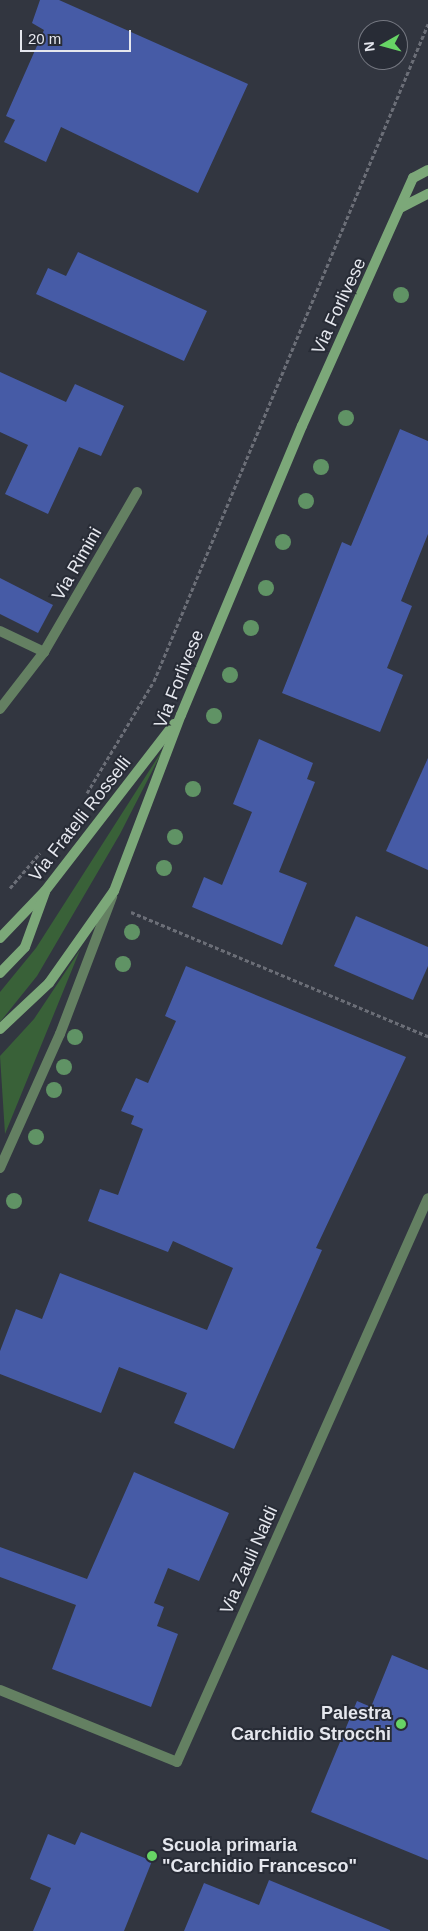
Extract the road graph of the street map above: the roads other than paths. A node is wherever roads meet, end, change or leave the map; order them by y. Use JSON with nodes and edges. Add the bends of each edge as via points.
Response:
{"nodes":[{"id":1,"x":428,"y":170,"type":"edge"},
{"id":2,"x":428,"y":194,"type":"edge"},
{"id":3,"x":402,"y":208,"type":"junction"},
{"id":4,"x":137,"y":492,"type":"dead end"},
{"id":5,"x":0,"y":630,"type":"edge"},
{"id":6,"x":44,"y":652,"type":"junction"},
{"id":7,"x":0,"y":709,"type":"edge"},
{"id":8,"x":181,"y":715,"type":"junction"},
{"id":9,"x":45,"y":891,"type":"junction"},
{"id":10,"x":114,"y":891,"type":"junction"},
{"id":11,"x":0,"y":938,"type":"edge"},
{"id":12,"x":0,"y":974,"type":"edge"},
{"id":13,"x":0,"y":1029,"type":"edge"},
{"id":14,"x":0,"y":1168,"type":"edge"},
{"id":15,"x":428,"y":1198,"type":"edge"},
{"id":16,"x":0,"y":1690,"type":"edge"}],
"edges":[{"from":1,"to":3,"type":"main road","name":"Via Forlivese","via":[[413,178]]},
{"from":2,"to":3,"type":"main road"},
{"from":3,"to":8,"type":"main road","name":"Via Forlivese","via":[[302,426]]},
{"from":4,"to":6,"type":"street","name":"Via Rimini"},
{"from":5,"to":6,"type":"street"},
{"from":6,"to":7,"type":"street","name":"Via Rimini"},
{"from":8,"to":9,"type":"main road","name":"Via Fratelli Rosselli"},
{"from":8,"to":10,"type":"main road","name":"Via Forlivese"},
{"from":9,"to":11,"type":"main road","name":"Via Fratelli Rosselli"},
{"from":9,"to":12,"type":"main road","via":[[26,947]]},
{"from":10,"to":13,"type":"main road","via":[[49,982]]},
{"from":10,"to":14,"type":"street","name":"Via Forlivese","via":[[60,1034]]},
{"from":15,"to":16,"type":"street","name":"Via Zauli Naldi","via":[[177,1762]]}]}
